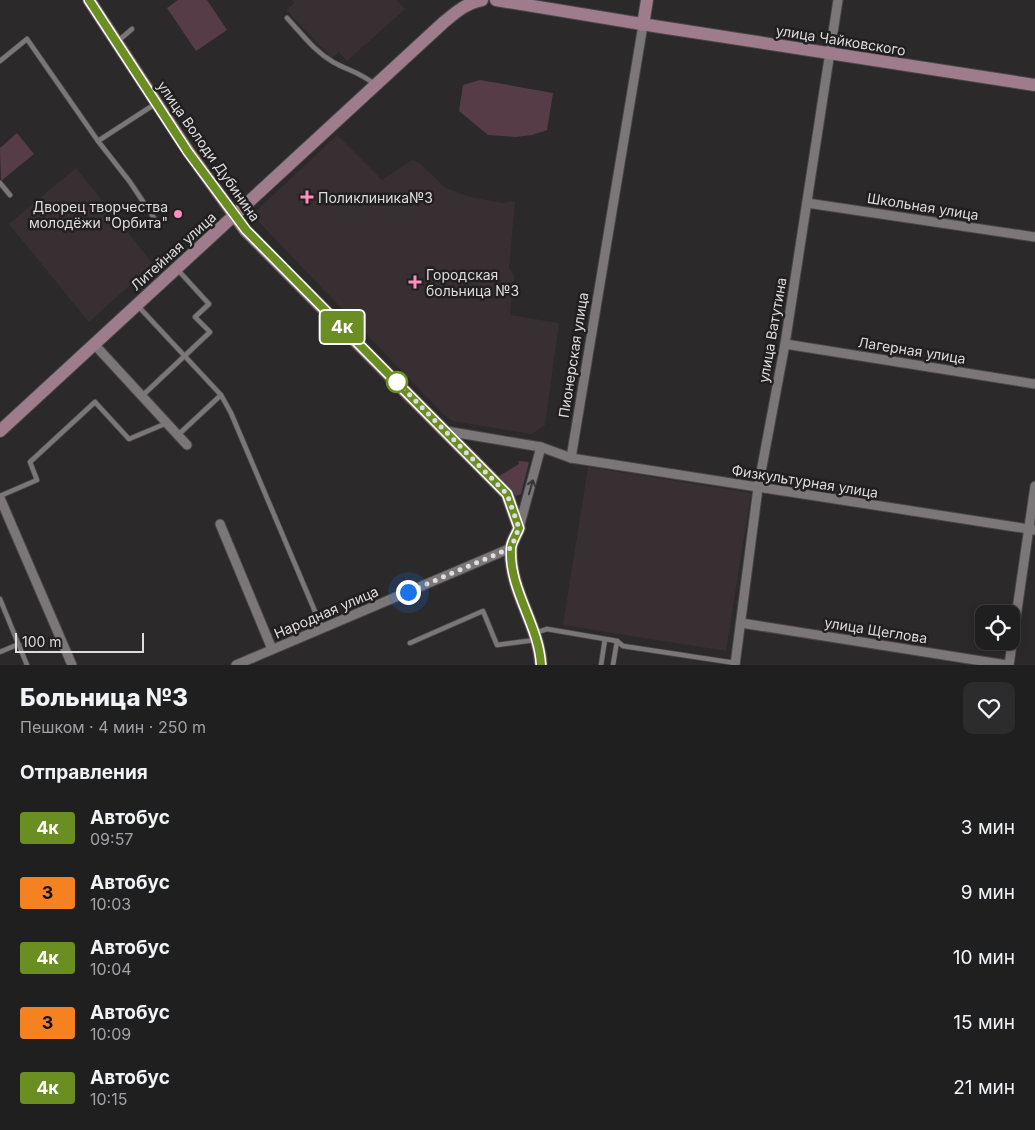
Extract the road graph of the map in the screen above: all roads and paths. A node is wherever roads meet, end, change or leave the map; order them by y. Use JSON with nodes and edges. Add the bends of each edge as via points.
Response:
{"nodes":[{"id":1,"x":90,"y":0,"type":"edge"},
{"id":2,"x":482,"y":0,"type":"edge"},
{"id":3,"x":496,"y":0,"type":"edge"},
{"id":4,"x":647,"y":0,"type":"edge"},
{"id":5,"x":838,"y":0,"type":"edge"},
{"id":6,"x":514,"y":2,"type":"edge"},
{"id":7,"x":287,"y":18,"type":"dead end"},
{"id":8,"x":642,"y":25,"type":"junction"},
{"id":9,"x":132,"y":29,"type":"dead end"},
{"id":10,"x":117,"y":43,"type":"junction"},
{"id":11,"x":830,"y":54,"type":"junction"},
{"id":12,"x":0,"y":61,"type":"edge"},
{"id":13,"x":375,"y":85,"type":"junction"},
{"id":14,"x":1035,"y":85,"type":"edge"},
{"id":15,"x":156,"y":104,"type":"junction"},
{"id":16,"x":98,"y":141,"type":"junction"},
{"id":17,"x":0,"y":183,"type":"edge"},
{"id":18,"x":10,"y":195,"type":"dead end"},
{"id":19,"x":807,"y":203,"type":"junction"},
{"id":20,"x":234,"y":216,"type":"junction"},
{"id":21,"x":158,"y":224,"type":"dead end"},
{"id":22,"x":1035,"y":237,"type":"edge"},
{"id":23,"x":176,"y":268,"type":"junction"},
{"id":24,"x":136,"y":304,"type":"junction"},
{"id":25,"x":94,"y":344,"type":"junction"},
{"id":26,"x":785,"y":344,"type":"junction"},
{"id":27,"x":184,"y":356,"type":"junction"},
{"id":28,"x":1035,"y":384,"type":"edge"},
{"id":29,"x":221,"y":395,"type":"junction"},
{"id":30,"x":142,"y":396,"type":"junction"},
{"id":31,"x":167,"y":423,"type":"junction"},
{"id":32,"x":0,"y":431,"type":"edge"},
{"id":33,"x":446,"y":431,"type":"junction"},
{"id":34,"x":178,"y":435,"type":"junction"},
{"id":35,"x":187,"y":444,"type":"dead end"},
{"id":36,"x":541,"y":447,"type":"junction"},
{"id":37,"x":571,"y":458,"type":"junction"},
{"id":38,"x":1035,"y":486,"type":"edge"},
{"id":39,"x":758,"y":488,"type":"junction"},
{"id":40,"x":0,"y":497,"type":"edge"},
{"id":41,"x":220,"y":524,"type":"dead end"},
{"id":42,"x":519,"y":528,"type":"junction"},
{"id":43,"x":1032,"y":529,"type":"edge"},
{"id":44,"x":511,"y":548,"type":"junction"},
{"id":45,"x":0,"y":599,"type":"edge"},
{"id":46,"x":741,"y":623,"type":"junction"},
{"id":47,"x":322,"y":628,"type":"junction"},
{"id":48,"x":535,"y":637,"type":"junction"},
{"id":49,"x":605,"y":639,"type":"junction"},
{"id":50,"x":617,"y":641,"type":"junction"},
{"id":51,"x":410,"y":643,"type":"dead end"},
{"id":52,"x":19,"y":644,"type":"junction"},
{"id":53,"x":272,"y":650,"type":"junction"},
{"id":54,"x":0,"y":652,"type":"edge"},
{"id":55,"x":735,"y":664,"type":"edge"},
{"id":56,"x":27,"y":665,"type":"edge"},
{"id":57,"x":72,"y":665,"type":"edge"},
{"id":58,"x":236,"y":665,"type":"edge"},
{"id":59,"x":541,"y":665,"type":"edge"},
{"id":60,"x":601,"y":665,"type":"edge"},
{"id":61,"x":613,"y":665,"type":"edge"},
{"id":62,"x":1008,"y":665,"type":"edge"}],
"edges":[{"from":1,"to":10,"type":"street","name":"улица Володи Дубинина"},
{"from":2,"to":13,"type":"street","name":"Литейная улица","via":[[459,10]]},
{"from":3,"to":6,"type":"street"},
{"from":4,"to":8,"type":"street","name":"Пионерская улица"},
{"from":5,"to":11,"type":"street","name":"улица Ватутина"},
{"from":6,"to":8,"type":"street"},
{"from":7,"to":13,"type":"lane","via":[[317,52]]},
{"from":8,"to":11,"type":"street","name":"улица Чайковского"},
{"from":8,"to":37,"type":"street","name":"Пионерская улица"},
{"from":9,"to":10,"type":"lane"},
{"from":10,"to":15,"type":"street","name":"улица Володи Дубинина"},
{"from":11,"to":14,"type":"street","name":"улица Чайковского"},
{"from":11,"to":19,"type":"street","name":"улица Ватутина"},
{"from":12,"to":16,"type":"lane","via":[[27,39]]},
{"from":13,"to":20,"type":"street","name":"Литейная улица"},
{"from":15,"to":16,"type":"lane"},
{"from":15,"to":20,"type":"street","name":"улица Володи Дубинина"},
{"from":16,"to":21,"type":"lane"},
{"from":17,"to":18,"type":"lane"},
{"from":19,"to":22,"type":"street","name":"Школьная улица"},
{"from":19,"to":26,"type":"street","name":"улица Ватутина"},
{"from":20,"to":23,"type":"street","name":"Литейная улица"},
{"from":20,"to":33,"type":"street","name":"улица Володи Дубинина"},
{"from":23,"to":24,"type":"street","name":"Литейная улица"},
{"from":23,"to":27,"type":"lane","via":[[209,304],[196,317],[210,332]]},
{"from":24,"to":25,"type":"street","name":"Литейная улица"},
{"from":24,"to":27,"type":"lane"},
{"from":25,"to":30,"type":"street"},
{"from":25,"to":32,"type":"street","name":"Литейная улица"},
{"from":26,"to":28,"type":"street","name":"Лагерная улица"},
{"from":26,"to":39,"type":"street","name":"улица Ватутина"},
{"from":27,"to":29,"type":"lane"},
{"from":27,"to":30,"type":"lane"},
{"from":29,"to":34,"type":"lane"},
{"from":29,"to":47,"type":"lane"},
{"from":30,"to":31,"type":"street"},
{"from":31,"to":34,"type":"street"},
{"from":31,"to":40,"type":"lane","via":[[129,439],[94,402],[30,462],[37,480]]},
{"from":33,"to":36,"type":"street"},
{"from":33,"to":42,"type":"street","name":"улица Володи Дубинина","via":[[507,494]]},
{"from":34,"to":35,"type":"street"},
{"from":36,"to":37,"type":"street"},
{"from":42,"to":36,"type":"street","one_way":true},
{"from":37,"to":39,"type":"street","name":"Физкультурная улица"},
{"from":38,"to":43,"type":"street"},
{"from":39,"to":43,"type":"street","name":"Физкультурная улица"},
{"from":39,"to":46,"type":"street","name":"улица Ватутина"},
{"from":40,"to":57,"type":"street"},
{"from":41,"to":53,"type":"street"},
{"from":42,"to":44,"type":"street"},
{"from":43,"to":62,"type":"street"},
{"from":44,"to":47,"type":"street","name":"Народная улица"},
{"from":44,"to":48,"type":"street","via":[[514,576]]},
{"from":45,"to":52,"type":"lane"},
{"from":46,"to":55,"type":"street","name":"улица Ватутина"},
{"from":46,"to":62,"type":"street","name":"улица Щеглова"},
{"from":47,"to":53,"type":"street","name":"Народная улица"},
{"from":48,"to":49,"type":"lane","via":[[547,629]]},
{"from":48,"to":51,"type":"lane","via":[[497,645],[483,611]]},
{"from":48,"to":59,"type":"street"},
{"from":49,"to":50,"type":"lane"},
{"from":49,"to":60,"type":"lane"},
{"from":50,"to":55,"type":"lane","via":[[623,646]]},
{"from":50,"to":61,"type":"lane"},
{"from":52,"to":54,"type":"lane"},
{"from":52,"to":56,"type":"lane"},
{"from":53,"to":58,"type":"street","name":"Народная улица"}]}
